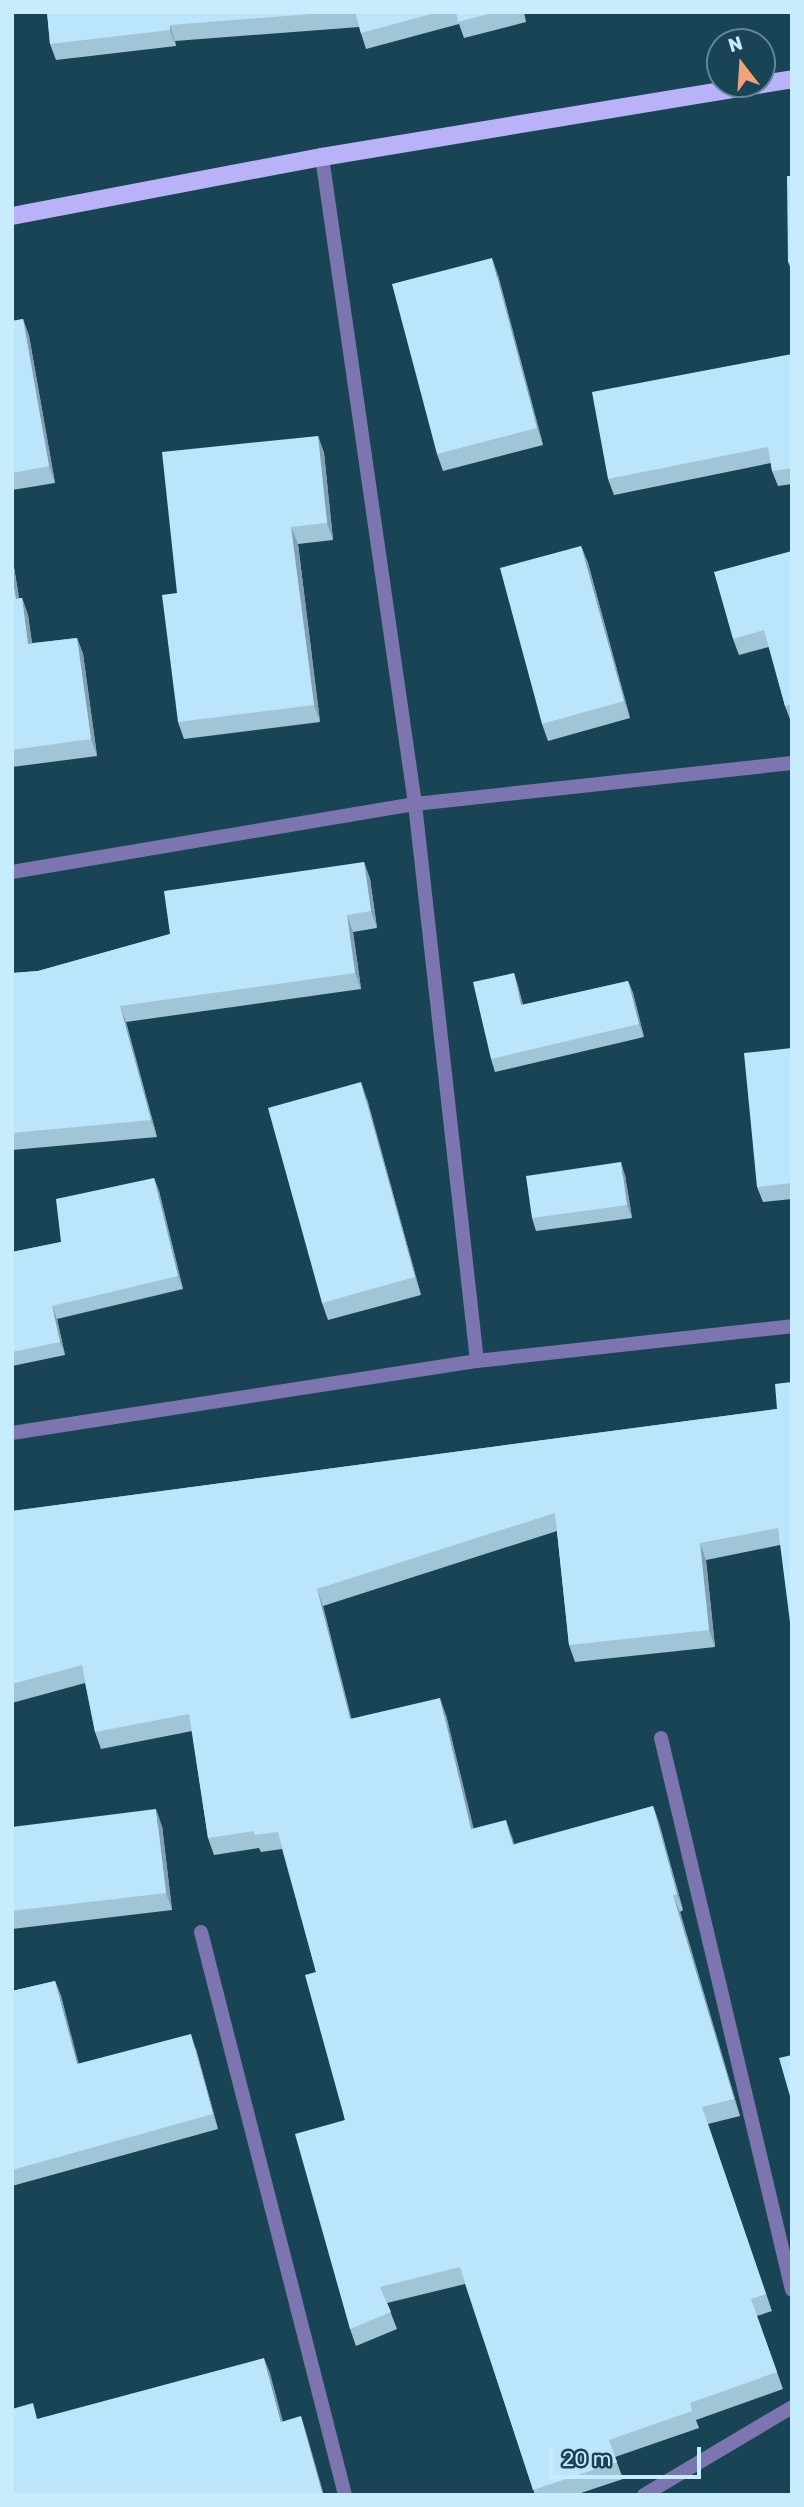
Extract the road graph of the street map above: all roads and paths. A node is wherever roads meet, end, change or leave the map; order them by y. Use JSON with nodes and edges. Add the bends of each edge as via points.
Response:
{"nodes":[{"id":1,"x":792,"y":79,"type":"edge"},
{"id":2,"x":322,"y":157,"type":"junction"},
{"id":3,"x":12,"y":216,"type":"edge"},
{"id":4,"x":792,"y":763,"type":"edge"},
{"id":5,"x":415,"y":804,"type":"junction"},
{"id":6,"x":12,"y":872,"type":"edge"},
{"id":7,"x":792,"y":1326,"type":"edge"},
{"id":8,"x":477,"y":1361,"type":"junction"},
{"id":9,"x":12,"y":1433,"type":"edge"},
{"id":10,"x":662,"y":1738,"type":"dead end"},
{"id":11,"x":201,"y":1932,"type":"dead end"},
{"id":12,"x":792,"y":2290,"type":"edge"},
{"id":13,"x":792,"y":2407,"type":"edge"},
{"id":14,"x":345,"y":2495,"type":"edge"},
{"id":15,"x":644,"y":2495,"type":"edge"}],
"edges":[{"from":1,"to":2,"type":"main road"},
{"from":2,"to":3,"type":"main road"},
{"from":2,"to":5,"type":"street"},
{"from":4,"to":5,"type":"street"},
{"from":5,"to":6,"type":"street"},
{"from":5,"to":8,"type":"street"},
{"from":7,"to":8,"type":"street"},
{"from":8,"to":9,"type":"street"},
{"from":10,"to":12,"type":"street"},
{"from":11,"to":14,"type":"street"},
{"from":13,"to":15,"type":"street"}]}
